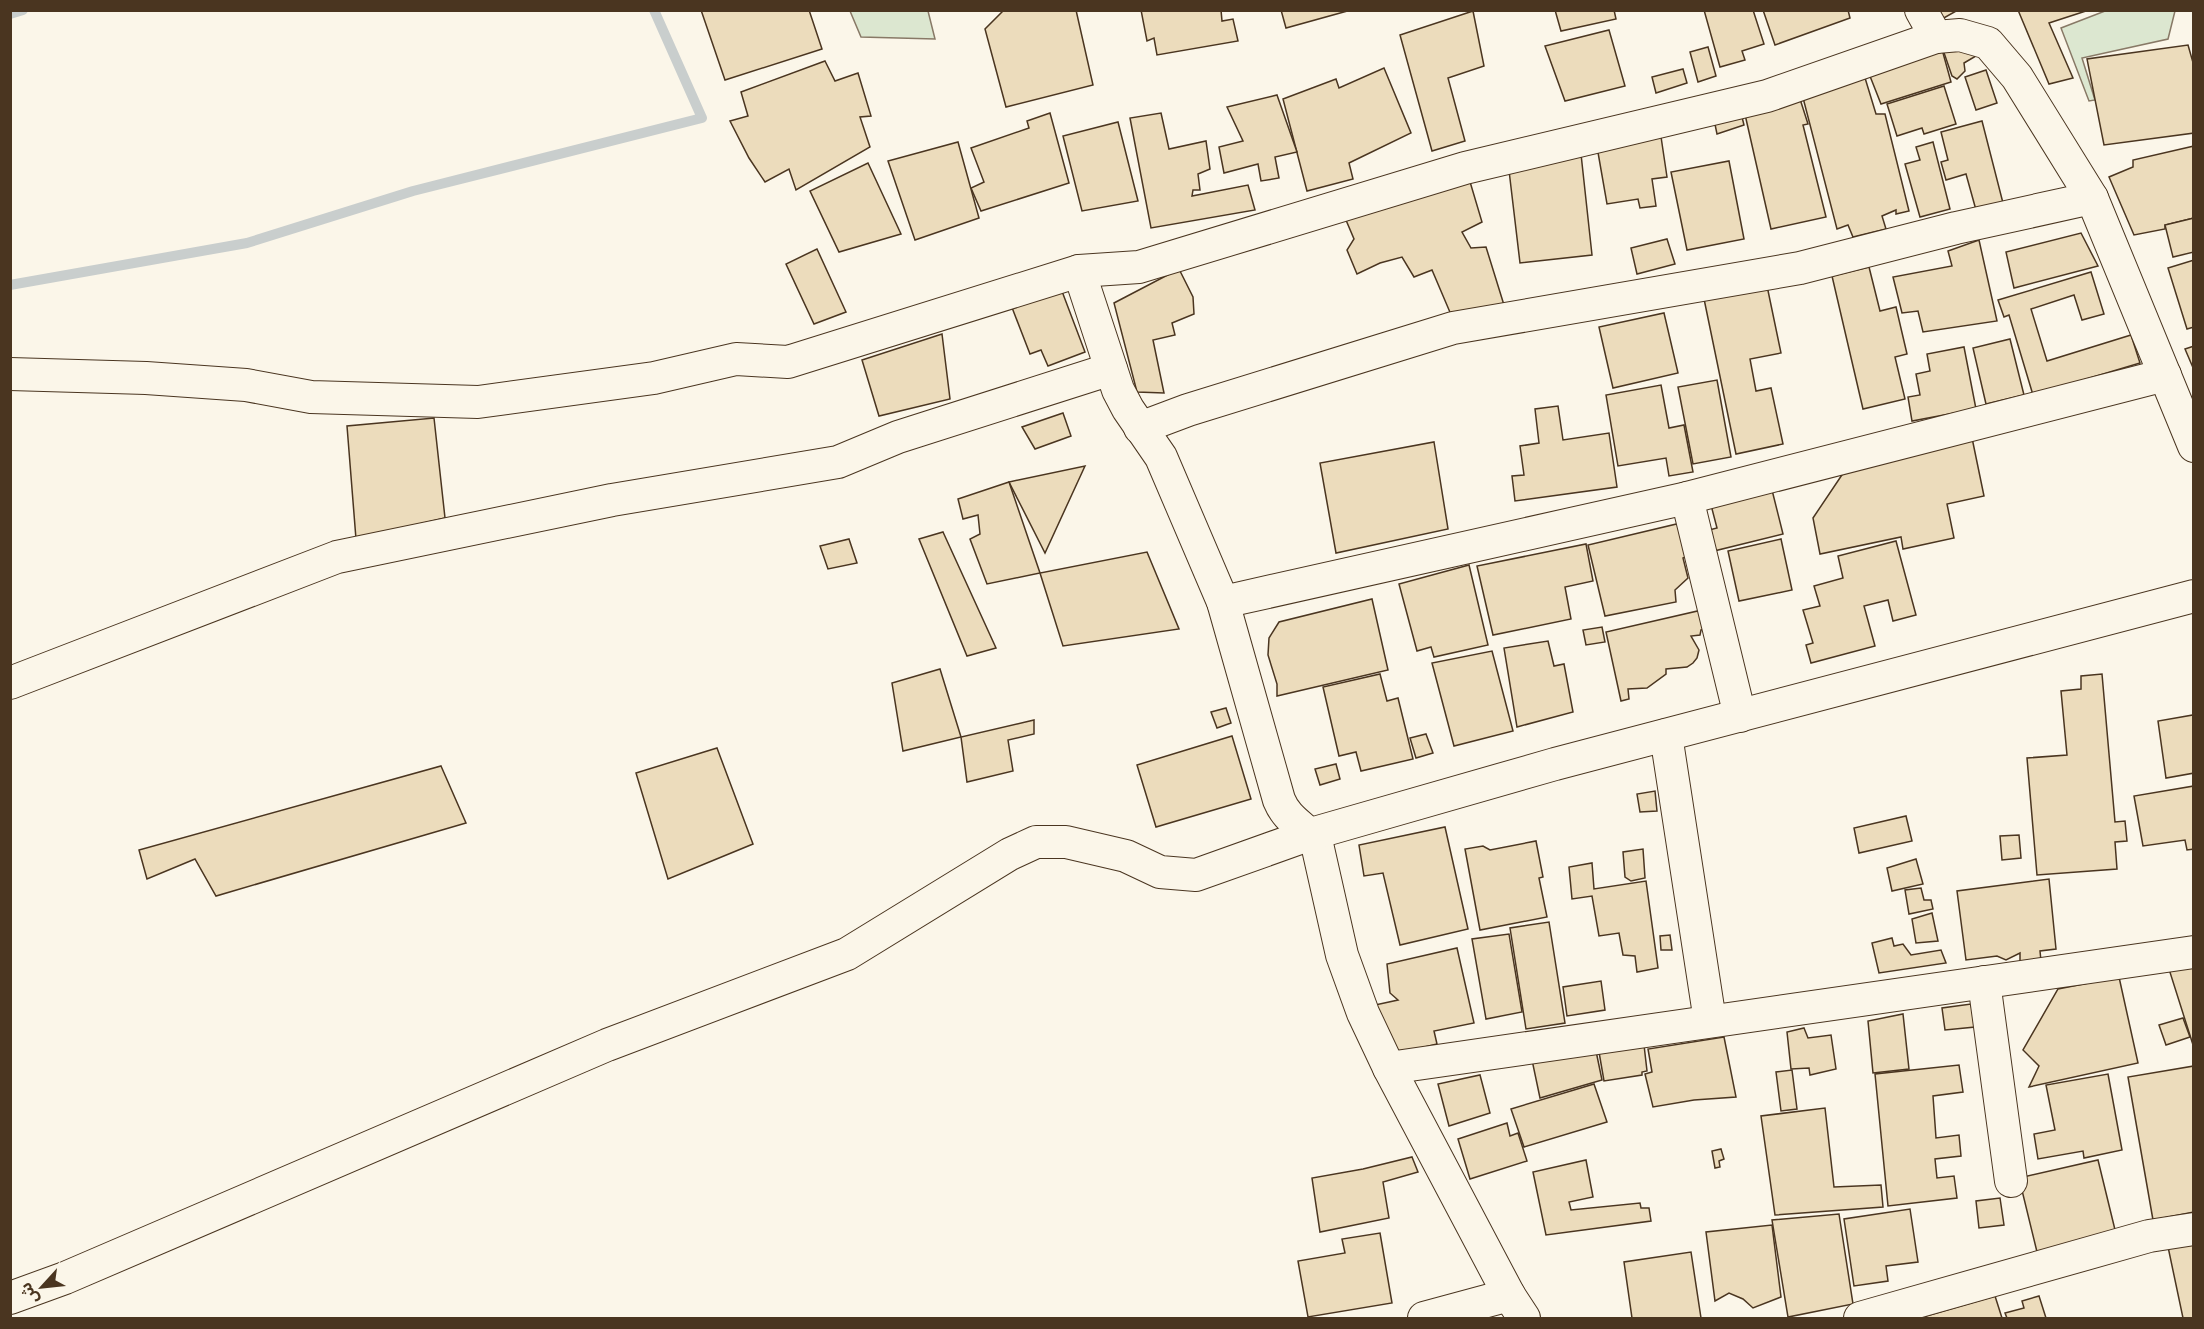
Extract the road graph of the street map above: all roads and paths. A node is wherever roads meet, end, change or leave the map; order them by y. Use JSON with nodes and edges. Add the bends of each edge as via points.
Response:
{"nodes":[{"id":1,"x":1929,"y":24,"type":"edge"},
{"id":2,"x":2092,"y":198,"type":"junction"},
{"id":3,"x":1079,"y":272,"type":"junction"},
{"id":4,"x":1111,"y":369,"type":"junction"},
{"id":5,"x":10,"y":374,"type":"edge"},
{"id":6,"x":2164,"y":375,"type":"junction"},
{"id":7,"x":1140,"y":428,"type":"junction"},
{"id":8,"x":2193,"y":446,"type":"edge"},
{"id":9,"x":1687,"y":498,"type":"junction"},
{"id":10,"x":2193,"y":597,"type":"edge"},
{"id":11,"x":1222,"y":602,"type":"junction"},
{"id":12,"x":10,"y":683,"type":"edge"},
{"id":13,"x":1740,"y":716,"type":"junction"},
{"id":14,"x":1666,"y":735,"type":"junction"},
{"id":15,"x":1311,"y":834,"type":"junction"},
{"id":16,"x":2193,"y":952,"type":"edge"},
{"id":17,"x":1984,"y":982,"type":"junction"},
{"id":18,"x":1710,"y":1021,"type":"junction"},
{"id":19,"x":1389,"y":1068,"type":"junction"},
{"id":20,"x":2011,"y":1182,"type":"dead end"},
{"id":21,"x":2193,"y":1229,"type":"edge"},
{"id":22,"x":10,"y":1298,"type":"edge"},
{"id":23,"x":1517,"y":1307,"type":"edge"},
{"id":24,"x":1424,"y":1318,"type":"edge"},
{"id":25,"x":1866,"y":1318,"type":"edge"}],
"edges":[{"from":1,"to":2,"type":"street","via":[[1988,43],[2017,77]]},
{"from":1,"to":3,"type":"street","via":[[1767,96],[1465,168],[1139,267]]},
{"from":2,"to":6,"type":"street"},
{"from":2,"to":7,"type":"street","via":[[1800,268],[1453,328]]},
{"from":3,"to":4,"type":"street"},
{"from":3,"to":5,"type":"street","via":[[788,362],[736,359],[654,378],[478,402],[311,397],[234,385],[146,378]]},
{"from":4,"to":7,"type":"street"},
{"from":4,"to":12,"type":"street","via":[[898,437],[838,462],[612,500],[337,557]]},
{"from":6,"to":8,"type":"street"},
{"from":6,"to":9,"type":"street"},
{"from":7,"to":11,"type":"street","via":[[1161,457]]},
{"from":9,"to":11,"type":"street"},
{"from":9,"to":13,"type":"street"},
{"from":10,"to":13,"type":"street"},
{"from":11,"to":15,"type":"street","via":[[1279,800],[1288,817]]},
{"from":13,"to":14,"type":"street"},
{"from":14,"to":15,"type":"street"},
{"from":14,"to":18,"type":"street"},
{"from":15,"to":19,"type":"street","via":[[1317,844],[1342,955]]},
{"from":15,"to":22,"type":"street","via":[[1196,875],[1160,872],[1126,856],[1066,842],[1036,842],[847,954],[607,1045],[65,1278]]},
{"from":16,"to":17,"type":"street"},
{"from":17,"to":18,"type":"street"},
{"from":17,"to":20,"type":"street"},
{"from":18,"to":19,"type":"street"},
{"from":19,"to":23,"type":"street"},
{"from":21,"to":25,"type":"street","via":[[2149,1236]]},
{"from":23,"to":24,"type":"street"}]}
